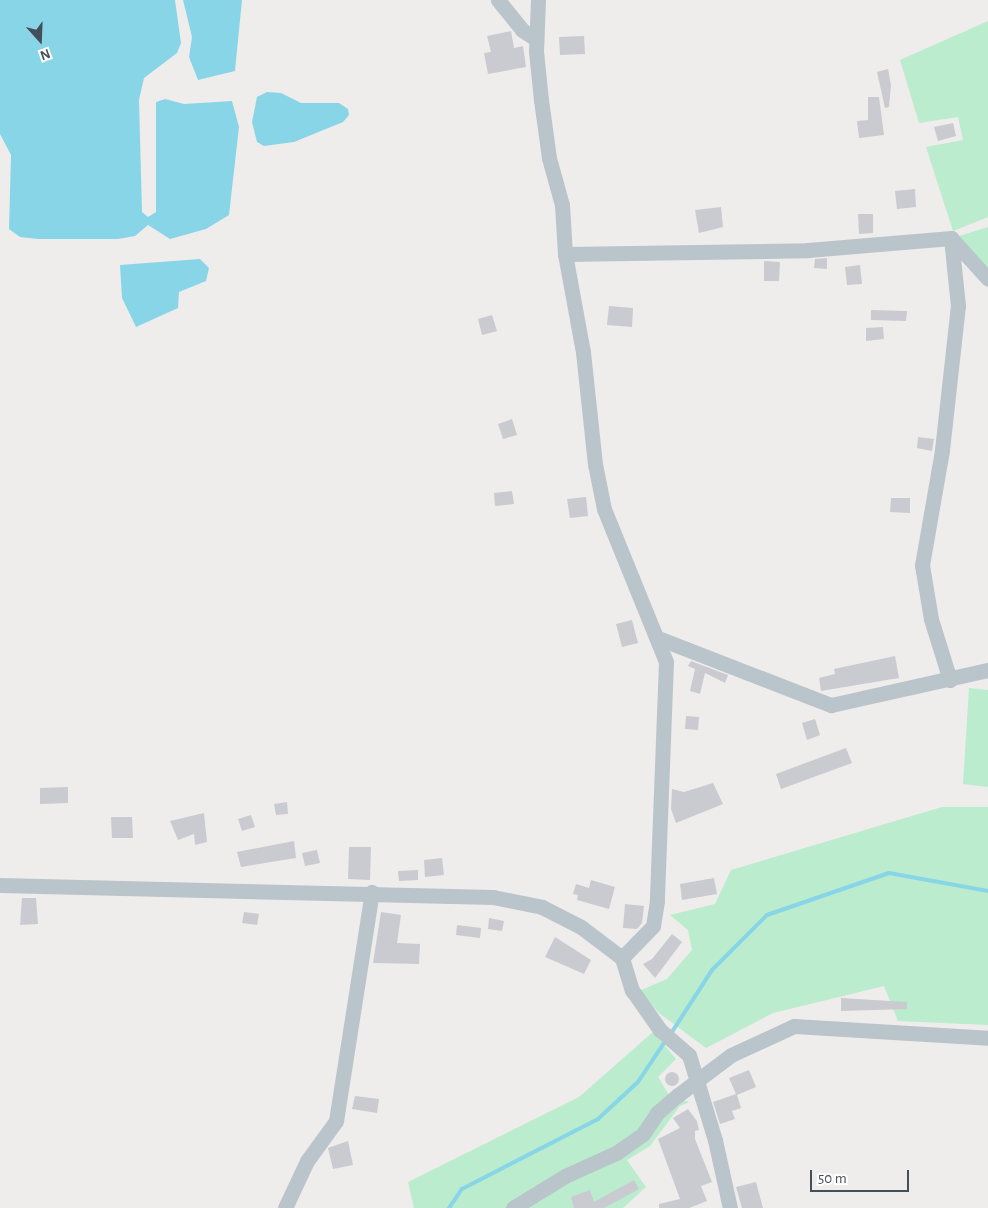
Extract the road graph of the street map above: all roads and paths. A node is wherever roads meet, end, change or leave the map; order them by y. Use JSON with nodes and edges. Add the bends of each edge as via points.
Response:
{"nodes":[{"id":1,"x":498,"y":0,"type":"edge"},
{"id":2,"x":538,"y":0,"type":"edge"},
{"id":3,"x":536,"y":38,"type":"junction"},
{"id":4,"x":951,"y":238,"type":"junction"},
{"id":5,"x":564,"y":254,"type":"junction"},
{"id":6,"x":988,"y":279,"type":"edge"},
{"id":7,"x":658,"y":638,"type":"junction"},
{"id":8,"x":988,"y":670,"type":"edge"},
{"id":9,"x":950,"y":680,"type":"junction"},
{"id":10,"x":0,"y":885,"type":"edge"},
{"id":11,"x":372,"y":892,"type":"junction"},
{"id":12,"x":622,"y":958,"type":"junction"},
{"id":13,"x":988,"y":1038,"type":"edge"},
{"id":14,"x":696,"y":1080,"type":"junction"},
{"id":15,"x":285,"y":1208,"type":"edge"},
{"id":16,"x":513,"y":1208,"type":"edge"},
{"id":17,"x":730,"y":1208,"type":"edge"}],
"edges":[{"from":1,"to":3,"type":"street","via":[[522,30]]},
{"from":2,"to":3,"type":"street"},
{"from":3,"to":5,"type":"street","via":[[549,158],[562,205]]},
{"from":4,"to":5,"type":"street","via":[[808,250]]},
{"from":4,"to":6,"type":"street"},
{"from":4,"to":9,"type":"street","via":[[958,306],[942,450],[922,565],[931,619]]},
{"from":5,"to":7,"type":"street","via":[[583,352],[604,509]]},
{"from":7,"to":9,"type":"street","via":[[831,705]]},
{"from":7,"to":12,"type":"street","via":[[666,662],[657,901],[653,926]]},
{"from":8,"to":9,"type":"street"},
{"from":10,"to":11,"type":"street"},
{"from":11,"to":12,"type":"street","via":[[493,897],[542,907],[581,927]]},
{"from":11,"to":15,"type":"street","via":[[336,1120],[308,1161]]},
{"from":12,"to":14,"type":"street","via":[[632,990],[660,1030],[688,1056]]},
{"from":13,"to":14,"type":"street","via":[[794,1026],[731,1055]]},
{"from":14,"to":16,"type":"street","via":[[657,1113],[643,1134],[616,1153],[565,1176]]},
{"from":14,"to":17,"type":"street","via":[[715,1140]]}]}
